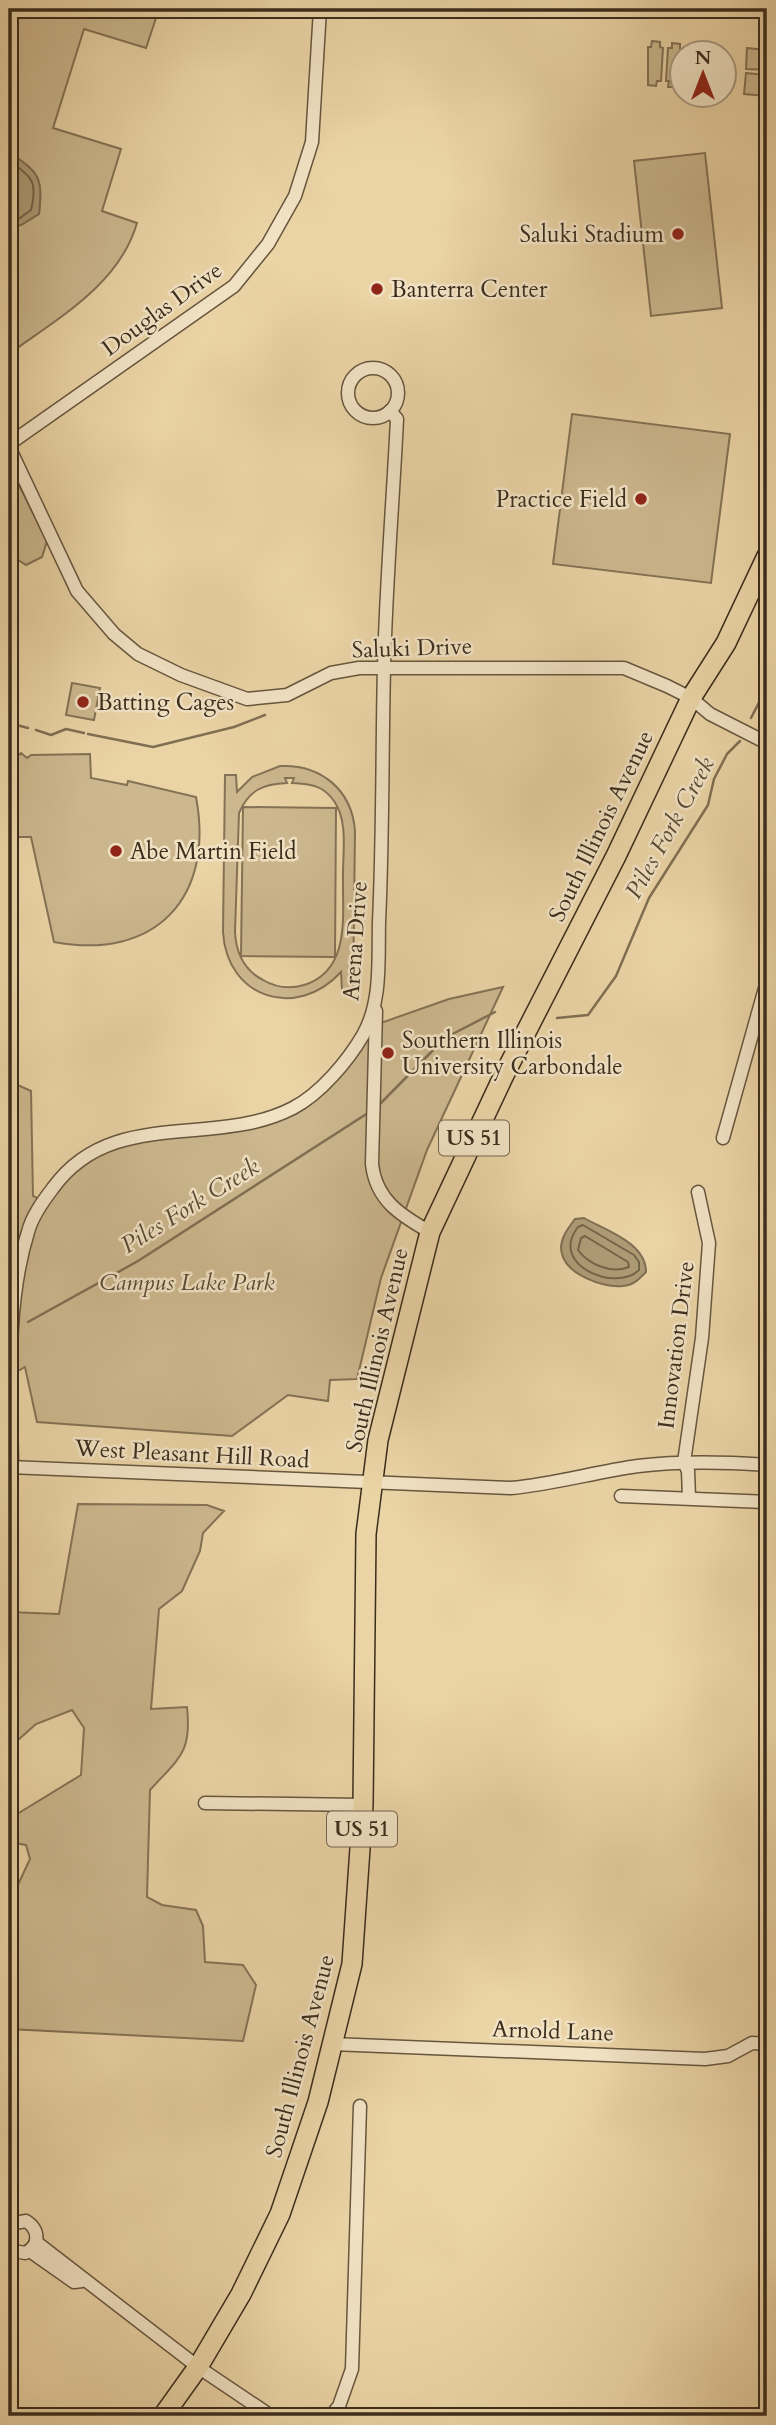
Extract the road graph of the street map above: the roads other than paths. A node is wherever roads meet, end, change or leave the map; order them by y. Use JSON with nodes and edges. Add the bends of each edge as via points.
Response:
{"nodes":[{"id":1,"x":320,"y":9,"type":"edge"},
{"id":2,"x":390,"y":411,"type":"junction"},
{"id":3,"x":9,"y":445,"type":"edge"},
{"id":4,"x":767,"y":556,"type":"edge"},
{"id":5,"x":384,"y":666,"type":"junction"},
{"id":6,"x":691,"y":698,"type":"junction"},
{"id":7,"x":767,"y":743,"type":"edge"},
{"id":8,"x":767,"y":981,"type":"edge"},
{"id":9,"x":376,"y":995,"type":"junction"},
{"id":10,"x":723,"y":1138,"type":"dead end"},
{"id":11,"x":698,"y":1192,"type":"dead end"},
{"id":12,"x":430,"y":1231,"type":"junction"},
{"id":13,"x":684,"y":1462,"type":"junction"},
{"id":14,"x":767,"y":1465,"type":"edge"},
{"id":15,"x":10,"y":1467,"type":"edge"},
{"id":16,"x":374,"y":1483,"type":"junction"},
{"id":17,"x":621,"y":1496,"type":"dead end"},
{"id":18,"x":689,"y":1497,"type":"junction"},
{"id":19,"x":767,"y":1502,"type":"edge"},
{"id":20,"x":205,"y":1804,"type":"dead end"},
{"id":21,"x":363,"y":1805,"type":"junction"},
{"id":22,"x":767,"y":2043,"type":"edge"},
{"id":23,"x":332,"y":2044,"type":"junction"},
{"id":24,"x":360,"y":2106,"type":"dead end"},
{"id":25,"x":9,"y":2224,"type":"edge"},
{"id":26,"x":33,"y":2246,"type":"junction"},
{"id":27,"x":9,"y":2250,"type":"edge"},
{"id":28,"x":198,"y":2367,"type":"junction"},
{"id":29,"x":163,"y":2416,"type":"edge"},
{"id":30,"x":271,"y":2416,"type":"edge"},
{"id":31,"x":331,"y":2416,"type":"edge"}],
"edges":[{"from":1,"to":3,"type":"street","name":"Douglas Drive","via":[[312,142],[295,196],[268,244],[234,286]]},
{"from":2,"to":2,"type":"street","name":"Arena Drive","via":[[398,396],[392,377],[372,368],[356,374],[348,388],[351,407],[368,418]]},
{"from":2,"to":5,"type":"street","name":"Arena Drive","via":[[397,419]]},
{"from":3,"to":5,"type":"street","name":"Saluki Drive","via":[[77,590],[114,634],[138,654],[181,676],[247,699],[286,695],[331,673]]},
{"from":4,"to":6,"type":"highway","name":"South Illinois Avenue","number":"US 51","via":[[726,643]]},
{"from":5,"to":6,"type":"street","name":"Saluki Drive","via":[[624,668]]},
{"from":5,"to":9,"type":"street","name":"Arena Drive"},
{"from":6,"to":7,"type":"street","name":"Saluki Drive","via":[[710,714]]},
{"from":6,"to":12,"type":"highway","name":"South Illinois Avenue","number":"US 51"},
{"from":8,"to":10,"type":"street"},
{"from":9,"to":12,"type":"street","via":[[374,1180],[388,1204]]},
{"from":9,"to":15,"type":"street","name":"Arena Drive","via":[[364,1033],[348,1055],[318,1090],[293,1108],[208,1130],[128,1138],[92,1152],[65,1171],[28,1230],[16,1289]]},
{"from":11,"to":13,"type":"street","name":"Innovation Drive","via":[[709,1244],[702,1338]]},
{"from":12,"to":16,"type":"highway","name":"South Illinois Avenue","number":"US 51","via":[[378,1440]]},
{"from":13,"to":14,"type":"street","name":"West Pleasant Hill Road"},
{"from":13,"to":16,"type":"street","name":"West Pleasant Hill Road","via":[[511,1488]]},
{"from":13,"to":18,"type":"street","name":"Innovation Drive"},
{"from":15,"to":16,"type":"street","name":"West Pleasant Hill Road"},
{"from":16,"to":21,"type":"highway","name":"South Illinois Avenue","number":"US 51","via":[[364,1572]]},
{"from":17,"to":18,"type":"street"},
{"from":18,"to":19,"type":"street"},
{"from":20,"to":21,"type":"street"},
{"from":21,"to":23,"type":"highway","name":"South Illinois Avenue","number":"US 51","via":[[352,1964]]},
{"from":22,"to":23,"type":"street","name":"Arnold Lane","via":[[752,2043],[728,2056],[705,2059]]},
{"from":23,"to":28,"type":"highway","name":"South Illinois Avenue","number":"US 51","via":[[280,2214]]},
{"from":24,"to":31,"type":"street","via":[[352,2369]]},
{"from":25,"to":26,"type":"street","via":[[26,2221],[36,2230]]},
{"from":26,"to":27,"type":"street","via":[[19,2254]]},
{"from":26,"to":28,"type":"street","via":[[78,2272],[82,2281]]},
{"from":28,"to":29,"type":"highway","number":"US 51"},
{"from":28,"to":30,"type":"street"}]}
